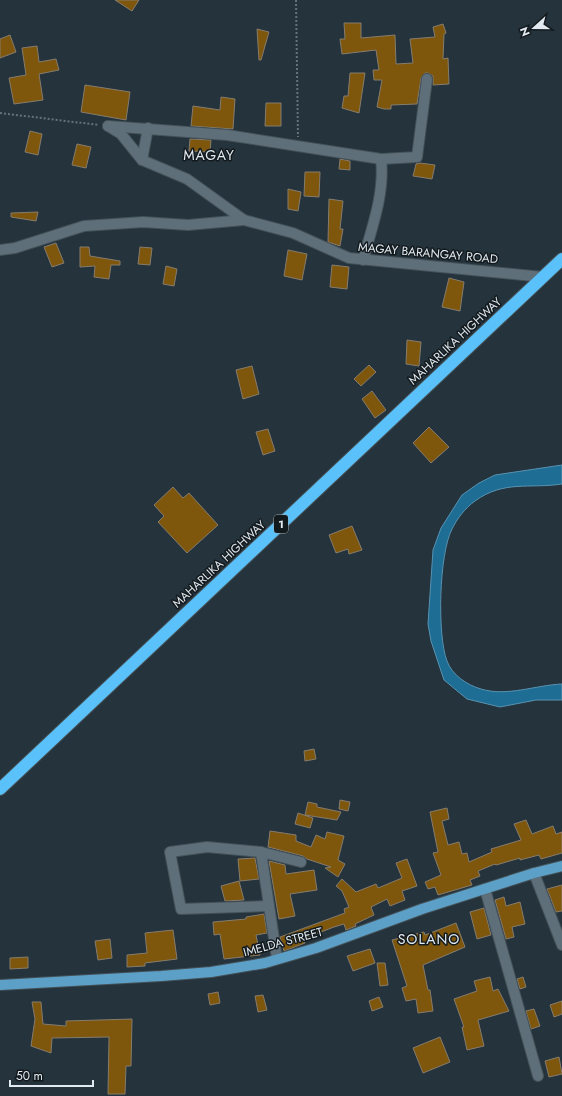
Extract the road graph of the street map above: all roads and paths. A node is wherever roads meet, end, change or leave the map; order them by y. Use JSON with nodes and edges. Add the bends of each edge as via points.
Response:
{"nodes":[{"id":1,"x":296,"y":0,"type":"edge"},
{"id":2,"x":427,"y":79,"type":"dead end"},
{"id":3,"x":0,"y":113,"type":"edge"},
{"id":4,"x":108,"y":126,"type":"junction"},
{"id":5,"x":148,"y":128,"type":"junction"},
{"id":6,"x":299,"y":146,"type":"junction"},
{"id":7,"x":381,"y":159,"type":"junction"},
{"id":8,"x":142,"y":160,"type":"junction"},
{"id":9,"x":244,"y":220,"type":"junction"},
{"id":10,"x":0,"y":250,"type":"edge"},
{"id":11,"x":562,"y":259,"type":"edge"},
{"id":12,"x":363,"y":260,"type":"junction"},
{"id":13,"x":543,"y":277,"type":"junction"},
{"id":14,"x":0,"y":790,"type":"edge"},
{"id":15,"x":261,"y":852,"type":"junction"},
{"id":16,"x":301,"y":862,"type":"dead end"},
{"id":17,"x":562,"y":866,"type":"edge"},
{"id":18,"x":534,"y":873,"type":"junction"},
{"id":19,"x":485,"y":889,"type":"junction"},
{"id":20,"x":269,"y":906,"type":"junction"},
{"id":21,"x":562,"y":945,"type":"edge"},
{"id":22,"x":277,"y":959,"type":"junction"},
{"id":23,"x":0,"y":985,"type":"edge"},
{"id":24,"x":538,"y":1076,"type":"dead end"}],
"edges":[{"from":1,"to":6,"type":"path"},
{"from":2,"to":7,"type":"street","via":[[417,157]]},
{"from":3,"to":4,"type":"path"},
{"from":4,"to":5,"type":"street"},
{"from":4,"to":8,"type":"street","name":"MAGAY BARANGAY ROAD","via":[[121,134]]},
{"from":5,"to":6,"type":"street","via":[[227,135]]},
{"from":5,"to":8,"type":"street"},
{"from":6,"to":7,"type":"street"},
{"from":7,"to":12,"type":"street","via":[[382,173],[377,208]]},
{"from":8,"to":9,"type":"street","name":"MAGAY BARANGAY ROAD","via":[[187,179]]},
{"from":9,"to":10,"type":"street","via":[[188,225],[143,222],[84,226],[15,248]]},
{"from":9,"to":12,"type":"street","name":"MAGAY BARANGAY ROAD","via":[[293,232],[349,258]]},
{"from":11,"to":13,"type":"highway","name":"MAHARLIKA HIGHWAY","number":"1"},
{"from":12,"to":13,"type":"street","name":"MAGAY BARANGAY ROAD"},
{"from":13,"to":14,"type":"highway","name":"MAHARLIKA HIGHWAY","number":"1"},
{"from":15,"to":16,"type":"street"},
{"from":15,"to":20,"type":"street"},
{"from":15,"to":20,"type":"street","via":[[207,847],[170,852],[181,909]]},
{"from":17,"to":18,"type":"main road","name":"IMELDA STREET"},
{"from":18,"to":19,"type":"main road","name":"IMELDA STREET"},
{"from":18,"to":21,"type":"street"},
{"from":19,"to":22,"type":"main road","name":"IMELDA STREET","via":[[316,948]]},
{"from":19,"to":24,"type":"street"},
{"from":20,"to":22,"type":"street"},
{"from":22,"to":23,"type":"main road","name":"IMELDA STREET","via":[[211,972]]}]}
